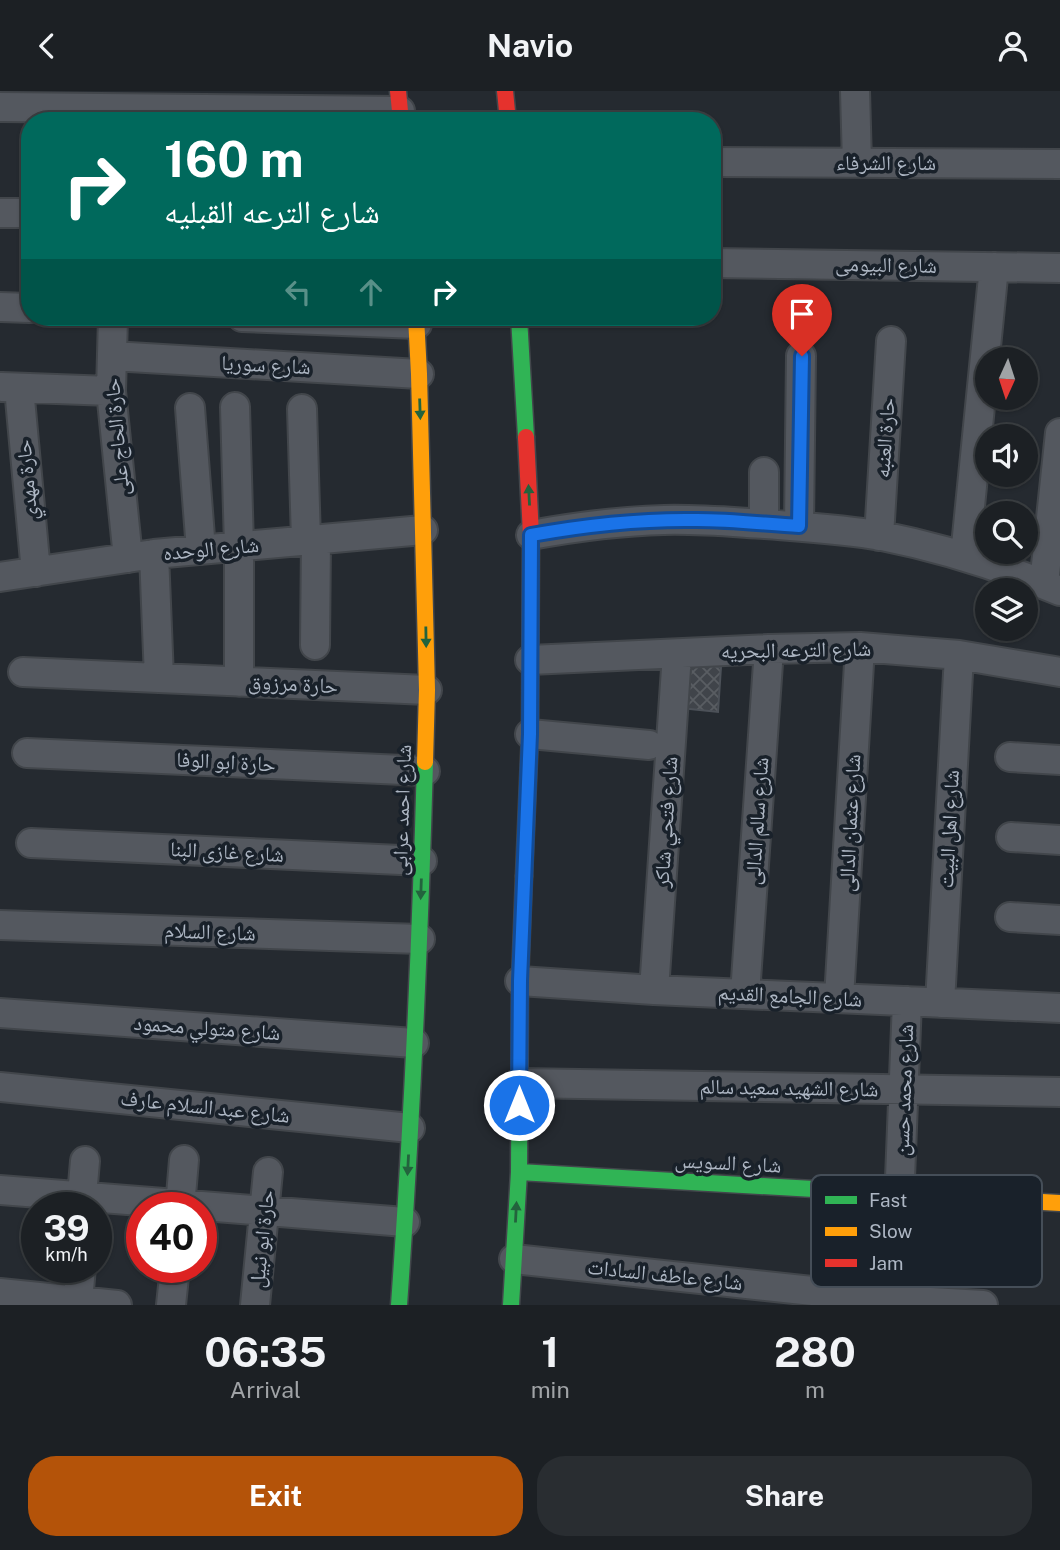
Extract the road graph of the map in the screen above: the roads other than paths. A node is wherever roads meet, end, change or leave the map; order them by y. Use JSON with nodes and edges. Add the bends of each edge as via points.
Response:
{"nodes":[{"id":1,"x":505,"y":91,"type":"edge"},
{"id":2,"x":855,"y":91,"type":"edge"},
{"id":3,"x":141,"y":100,"type":"edge"},
{"id":4,"x":216,"y":100,"type":"edge"},
{"id":5,"x":260,"y":100,"type":"edge"},
{"id":6,"x":0,"y":107,"type":"edge"},
{"id":7,"x":72,"y":107,"type":"edge"},
{"id":8,"x":400,"y":107,"type":"edge"},
{"id":9,"x":507,"y":112,"type":"edge"},
{"id":10,"x":721,"y":162,"type":"edge"},
{"id":11,"x":857,"y":163,"type":"junction"},
{"id":12,"x":1060,"y":164,"type":"edge"},
{"id":13,"x":0,"y":213,"type":"edge"},
{"id":14,"x":21,"y":213,"type":"edge"},
{"id":15,"x":721,"y":263,"type":"edge"},
{"id":16,"x":994,"y":267,"type":"junction"},
{"id":17,"x":1060,"y":268,"type":"edge"},
{"id":18,"x":0,"y":307,"type":"edge"},
{"id":19,"x":21,"y":308,"type":"edge"},
{"id":20,"x":113,"y":326,"type":"edge"},
{"id":21,"x":416,"y":326,"type":"edge"},
{"id":22,"x":519,"y":326,"type":"edge"},
{"id":23,"x":891,"y":341,"type":"dead end"},
{"id":24,"x":112,"y":356,"type":"junction"},
{"id":25,"x":802,"y":356,"type":"dead end"},
{"id":26,"x":419,"y":375,"type":"junction"},
{"id":27,"x":9,"y":387,"type":"edge"},
{"id":28,"x":111,"y":391,"type":"junction"},
{"id":29,"x":235,"y":407,"type":"dead end"},
{"id":30,"x":190,"y":408,"type":"dead end"},
{"id":31,"x":302,"y":409,"type":"dead end"},
{"id":32,"x":1060,"y":433,"type":"edge"},
{"id":33,"x":1058,"y":466,"type":"edge"},
{"id":34,"x":764,"y":472,"type":"dead end"},
{"id":35,"x":764,"y":524,"type":"junction"},
{"id":36,"x":799,"y":526,"type":"junction"},
{"id":37,"x":424,"y":530,"type":"junction"},
{"id":38,"x":531,"y":535,"type":"junction"},
{"id":39,"x":879,"y":536,"type":"junction"},
{"id":40,"x":311,"y":540,"type":"junction"},
{"id":41,"x":239,"y":546,"type":"junction"},
{"id":42,"x":201,"y":550,"type":"junction"},
{"id":43,"x":141,"y":556,"type":"junction"},
{"id":44,"x":965,"y":557,"type":"junction"},
{"id":45,"x":36,"y":572,"type":"junction"},
{"id":46,"x":0,"y":577,"type":"edge"},
{"id":47,"x":1052,"y":588,"type":"edge"},
{"id":48,"x":315,"y":645,"type":"dead end"},
{"id":49,"x":860,"y":647,"type":"junction"},
{"id":50,"x":769,"y":649,"type":"junction"},
{"id":51,"x":677,"y":654,"type":"junction"},
{"id":52,"x":958,"y":655,"type":"junction"},
{"id":53,"x":530,"y":660,"type":"junction"},
{"id":54,"x":23,"y":672,"type":"dead end"},
{"id":55,"x":1060,"y":672,"type":"edge"},
{"id":56,"x":159,"y":678,"type":"junction"},
{"id":57,"x":239,"y":682,"type":"junction"},
{"id":58,"x":427,"y":690,"type":"junction"},
{"id":59,"x":530,"y":734,"type":"junction"},
{"id":60,"x":649,"y":745,"type":"dead end"},
{"id":61,"x":27,"y":753,"type":"dead end"},
{"id":62,"x":1010,"y":757,"type":"dead end"},
{"id":63,"x":1060,"y":760,"type":"edge"},
{"id":64,"x":425,"y":771,"type":"junction"},
{"id":65,"x":1011,"y":837,"type":"dead end"},
{"id":66,"x":1060,"y":840,"type":"edge"},
{"id":67,"x":31,"y":843,"type":"dead end"},
{"id":68,"x":422,"y":861,"type":"junction"},
{"id":69,"x":1010,"y":917,"type":"dead end"},
{"id":70,"x":1060,"y":920,"type":"edge"},
{"id":71,"x":0,"y":925,"type":"edge"},
{"id":72,"x":419,"y":939,"type":"junction"},
{"id":73,"x":520,"y":981,"type":"junction"},
{"id":74,"x":654,"y":990,"type":"junction"},
{"id":75,"x":745,"y":994,"type":"junction"},
{"id":76,"x":839,"y":998,"type":"junction"},
{"id":77,"x":907,"y":1001,"type":"junction"},
{"id":78,"x":940,"y":1003,"type":"junction"},
{"id":79,"x":1060,"y":1008,"type":"edge"},
{"id":80,"x":0,"y":1013,"type":"edge"},
{"id":81,"x":414,"y":1043,"type":"junction"},
{"id":82,"x":519,"y":1083,"type":"junction"},
{"id":83,"x":0,"y":1087,"type":"edge"},
{"id":84,"x":904,"y":1090,"type":"junction"},
{"id":85,"x":1060,"y":1092,"type":"edge"},
{"id":86,"x":410,"y":1128,"type":"junction"},
{"id":87,"x":184,"y":1160,"type":"dead end"},
{"id":88,"x":85,"y":1161,"type":"dead end"},
{"id":89,"x":268,"y":1172,"type":"dead end"},
{"id":90,"x":519,"y":1172,"type":"junction"},
{"id":91,"x":901,"y":1175,"type":"edge"},
{"id":92,"x":811,"y":1188,"type":"edge"},
{"id":93,"x":0,"y":1190,"type":"edge"},
{"id":94,"x":21,"y":1192,"type":"edge"},
{"id":95,"x":85,"y":1192,"type":"edge"},
{"id":96,"x":182,"y":1192,"type":"edge"},
{"id":97,"x":1042,"y":1202,"type":"edge"},
{"id":98,"x":1060,"y":1203,"type":"edge"},
{"id":99,"x":217,"y":1208,"type":"edge"},
{"id":100,"x":264,"y":1211,"type":"junction"},
{"id":101,"x":405,"y":1222,"type":"junction"},
{"id":102,"x":514,"y":1259,"type":"junction"},
{"id":103,"x":80,"y":1283,"type":"edge"},
{"id":104,"x":173,"y":1283,"type":"edge"},
{"id":105,"x":0,"y":1293,"type":"edge"},
{"id":106,"x":78,"y":1301,"type":"junction"},
{"id":107,"x":896,"y":1303,"type":"edge"},
{"id":108,"x":117,"y":1305,"type":"edge"},
{"id":109,"x":171,"y":1305,"type":"edge"},
{"id":110,"x":255,"y":1305,"type":"edge"},
{"id":111,"x":399,"y":1305,"type":"edge"},
{"id":112,"x":511,"y":1305,"type":"edge"},
{"id":113,"x":983,"y":1305,"type":"edge"}],
"edges":[{"from":1,"to":9,"type":"street"},
{"from":2,"to":11,"type":"street"},
{"from":3,"to":4,"type":"street"},
{"from":3,"to":7,"type":"street"},
{"from":4,"to":5,"type":"street"},
{"from":5,"to":8,"type":"street"},
{"from":6,"to":7,"type":"street"},
{"from":10,"to":11,"type":"street","name":"شارع الشرفاء"},
{"from":11,"to":12,"type":"street","name":"شارع الشرفاء"},
{"from":13,"to":14,"type":"street"},
{"from":15,"to":16,"type":"street","name":"شارع البيومى"},
{"from":16,"to":17,"type":"street","name":"شارع البيومى"},
{"from":16,"to":44,"type":"street"},
{"from":18,"to":19,"type":"street"},
{"from":20,"to":24,"type":"street","name":"حارة الحاج على"},
{"from":21,"to":26,"type":"street","name":"شارع احمد عرابى"},
{"from":38,"to":22,"type":"street","one_way":true},
{"from":23,"to":39,"type":"street","name":"حارة العنبه"},
{"from":24,"to":26,"type":"street","name":"شارع سوريا"},
{"from":24,"to":28,"type":"street","name":"حارة الحاج على"},
{"from":25,"to":36,"type":"street"},
{"from":26,"to":37,"type":"street","name":"شارع احمد عرابى","one_way":true},
{"from":27,"to":28,"type":"street"},
{"from":27,"to":45,"type":"street","name":"حارة مهدي"},
{"from":28,"to":43,"type":"street","name":"حارة الحاج على"},
{"from":29,"to":41,"type":"street"},
{"from":30,"to":42,"type":"street"},
{"from":31,"to":40,"type":"street"},
{"from":32,"to":33,"type":"street"},
{"from":33,"to":47,"type":"street"},
{"from":34,"to":35,"type":"street"},
{"from":35,"to":36,"type":"street"},
{"from":35,"to":38,"type":"street","via":[[652,520]]},
{"from":36,"to":39,"type":"street"},
{"from":37,"to":40,"type":"street","name":"شارع الوحده"},
{"from":37,"to":58,"type":"street","name":"شارع احمد عرابى","one_way":true},
{"from":38,"to":53,"type":"street"},
{"from":39,"to":44,"type":"street"},
{"from":40,"to":41,"type":"street","name":"شارع الوحده"},
{"from":40,"to":48,"type":"street"},
{"from":41,"to":42,"type":"street","name":"شارع الوحده"},
{"from":41,"to":57,"type":"street"},
{"from":42,"to":43,"type":"street","name":"شارع الوحده"},
{"from":43,"to":45,"type":"street","name":"شارع الوحده"},
{"from":43,"to":56,"type":"street","name":"حارة الحاج على"},
{"from":44,"to":47,"type":"street"},
{"from":45,"to":46,"type":"street","name":"شارع الوحده"},
{"from":49,"to":50,"type":"street","name":"شارع الترعه البحريه"},
{"from":49,"to":52,"type":"street","name":"شارع الترعه البحريه"},
{"from":49,"to":76,"type":"street","name":"شارع عثمان الدالى"},
{"from":50,"to":51,"type":"street","name":"شارع الترعه البحريه"},
{"from":50,"to":75,"type":"street","name":"شارع سالم الدالى"},
{"from":51,"to":53,"type":"street","name":"شارع الترعه البحريه"},
{"from":51,"to":74,"type":"street","name":"شارع فتحي شاكر"},
{"from":52,"to":55,"type":"street","name":"شارع الترعه البحريه"},
{"from":52,"to":78,"type":"street","name":"شارع اهل البيت"},
{"from":53,"to":59,"type":"street"},
{"from":54,"to":56,"type":"street","name":"حارة مرزوق"},
{"from":56,"to":57,"type":"street","name":"حارة مرزوق"},
{"from":57,"to":58,"type":"street","name":"حارة مرزوق"},
{"from":58,"to":64,"type":"street","name":"شارع احمد عرابى"},
{"from":59,"to":60,"type":"street"},
{"from":59,"to":73,"type":"street"},
{"from":61,"to":64,"type":"street","name":"حارة ابو الوفا"},
{"from":62,"to":63,"type":"street"},
{"from":64,"to":68,"type":"street","name":"شارع احمد عرابى"},
{"from":65,"to":66,"type":"street"},
{"from":67,"to":68,"type":"street","name":"شارع غازى البنا"},
{"from":68,"to":72,"type":"street","name":"شارع احمد عرابى","one_way":true},
{"from":69,"to":70,"type":"street"},
{"from":71,"to":72,"type":"street","name":"شارع السلام"},
{"from":72,"to":81,"type":"street","name":"شارع احمد عرابى"},
{"from":73,"to":74,"type":"street","name":"شارع الجامع القديم"},
{"from":73,"to":82,"type":"street"},
{"from":74,"to":75,"type":"street","name":"شارع الجامع القديم"},
{"from":75,"to":76,"type":"street","name":"شارع الجامع القديم"},
{"from":76,"to":77,"type":"street","name":"شارع الجامع القديم"},
{"from":77,"to":78,"type":"street","name":"شارع الجامع القديم"},
{"from":77,"to":84,"type":"street","name":"شارع محمد حسن"},
{"from":78,"to":79,"type":"street","name":"شارع الجامع القديم"},
{"from":80,"to":81,"type":"street","name":"شارع متولي محمود"},
{"from":81,"to":86,"type":"street","name":"شارع احمد عرابى"},
{"from":82,"to":84,"type":"street","name":"شارع الشهيد سعيد سالم"},
{"from":82,"to":90,"type":"street"},
{"from":83,"to":86,"type":"street","name":"شارع عبد السلام عارف"},
{"from":84,"to":85,"type":"street","name":"شارع الشهيد سعيد سالم"},
{"from":84,"to":91,"type":"street","name":"شارع محمد حسن"},
{"from":86,"to":101,"type":"street","name":"شارع احمد عرابى","one_way":true},
{"from":87,"to":96,"type":"street"},
{"from":88,"to":95,"type":"street"},
{"from":89,"to":100,"type":"street","name":"حارة ابو نبيل"},
{"from":90,"to":92,"type":"street","name":"شارع السويس"},
{"from":102,"to":90,"type":"street","one_way":true},
{"from":93,"to":94,"type":"street"},
{"from":97,"to":98,"type":"street","name":"شارع السويس"},
{"from":99,"to":100,"type":"street"},
{"from":100,"to":101,"type":"street"},
{"from":100,"to":110,"type":"street","name":"حارة ابو نبيل"},
{"from":101,"to":111,"type":"street","name":"شارع احمد عرابى"},
{"from":102,"to":107,"type":"street","name":"شارع عاطف السادات"},
{"from":102,"to":112,"type":"street"},
{"from":103,"to":106,"type":"street"},
{"from":104,"to":109,"type":"street"},
{"from":105,"to":106,"type":"street"},
{"from":106,"to":108,"type":"street"},
{"from":107,"to":113,"type":"street","name":"شارع عاطف السادات"}]}
